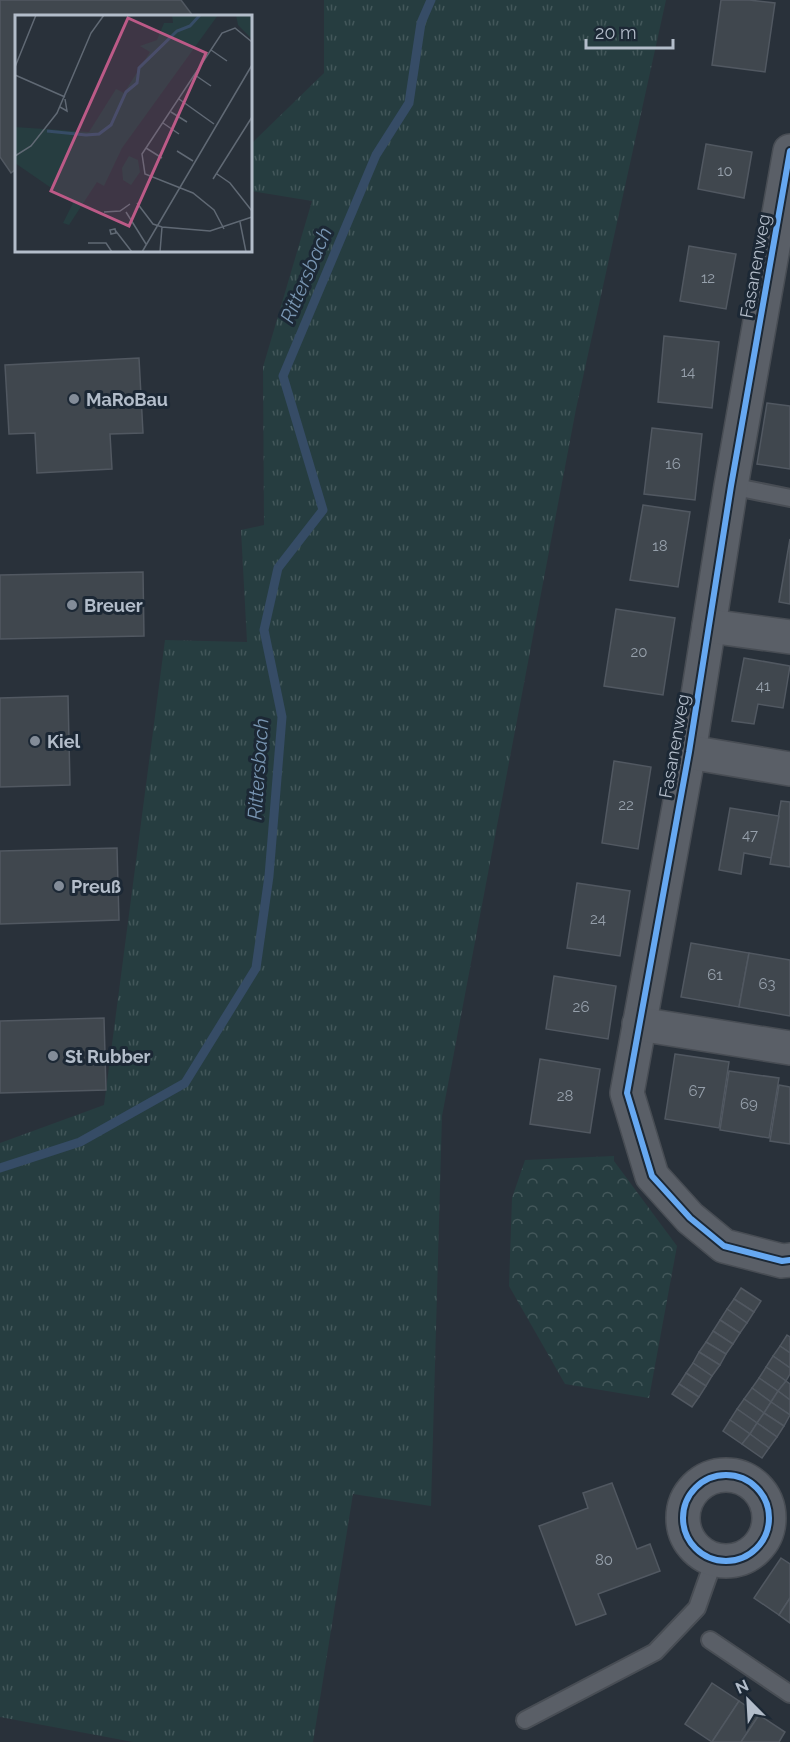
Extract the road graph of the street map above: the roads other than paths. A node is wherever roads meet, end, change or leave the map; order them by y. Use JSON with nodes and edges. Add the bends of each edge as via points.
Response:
{"nodes":[{"id":1,"x":790,"y":151,"type":"edge"},
{"id":2,"x":783,"y":229,"type":"edge"},
{"id":3,"x":731,"y":486,"type":"junction"},
{"id":4,"x":790,"y":498,"type":"edge"},
{"id":5,"x":709,"y":626,"type":"junction"},
{"id":6,"x":790,"y":638,"type":"edge"},
{"id":7,"x":688,"y":752,"type":"junction"},
{"id":8,"x":790,"y":769,"type":"edge"},
{"id":9,"x":639,"y":1024,"type":"junction"},
{"id":10,"x":790,"y":1048,"type":"edge"},
{"id":11,"x":790,"y":1260,"type":"edge"},
{"id":12,"x":780,"y":1525,"type":"edge"},
{"id":13,"x":714,"y":1560,"type":"junction"},
{"id":14,"x":710,"y":1640,"type":"dead end"},
{"id":15,"x":790,"y":1694,"type":"edge"},
{"id":16,"x":525,"y":1720,"type":"dead end"}],
"edges":[{"from":1,"to":2,"type":"street","name":"Fasanenweg"},
{"from":2,"to":3,"type":"street","name":"Fasanenweg"},
{"from":3,"to":4,"type":"lane"},
{"from":3,"to":5,"type":"street","name":"Fasanenweg"},
{"from":5,"to":6,"type":"street"},
{"from":5,"to":7,"type":"street","name":"Fasanenweg"},
{"from":7,"to":8,"type":"street","name":"Fasanenweg"},
{"from":7,"to":9,"type":"street","name":"Fasanenweg"},
{"from":9,"to":10,"type":"street"},
{"from":9,"to":11,"type":"street","name":"Fasanenweg","via":[[627,1093],[652,1176],[690,1218],[724,1246]]},
{"from":12,"to":13,"type":"street","via":[[747,1556]]},
{"from":12,"to":13,"type":"street","via":[[753,1483],[739,1476],[718,1475],[704,1480],[692,1490],[682,1520],[690,1543]]},
{"from":13,"to":16,"type":"lane","via":[[697,1608],[655,1652]]},
{"from":14,"to":15,"type":"lane"}]}
